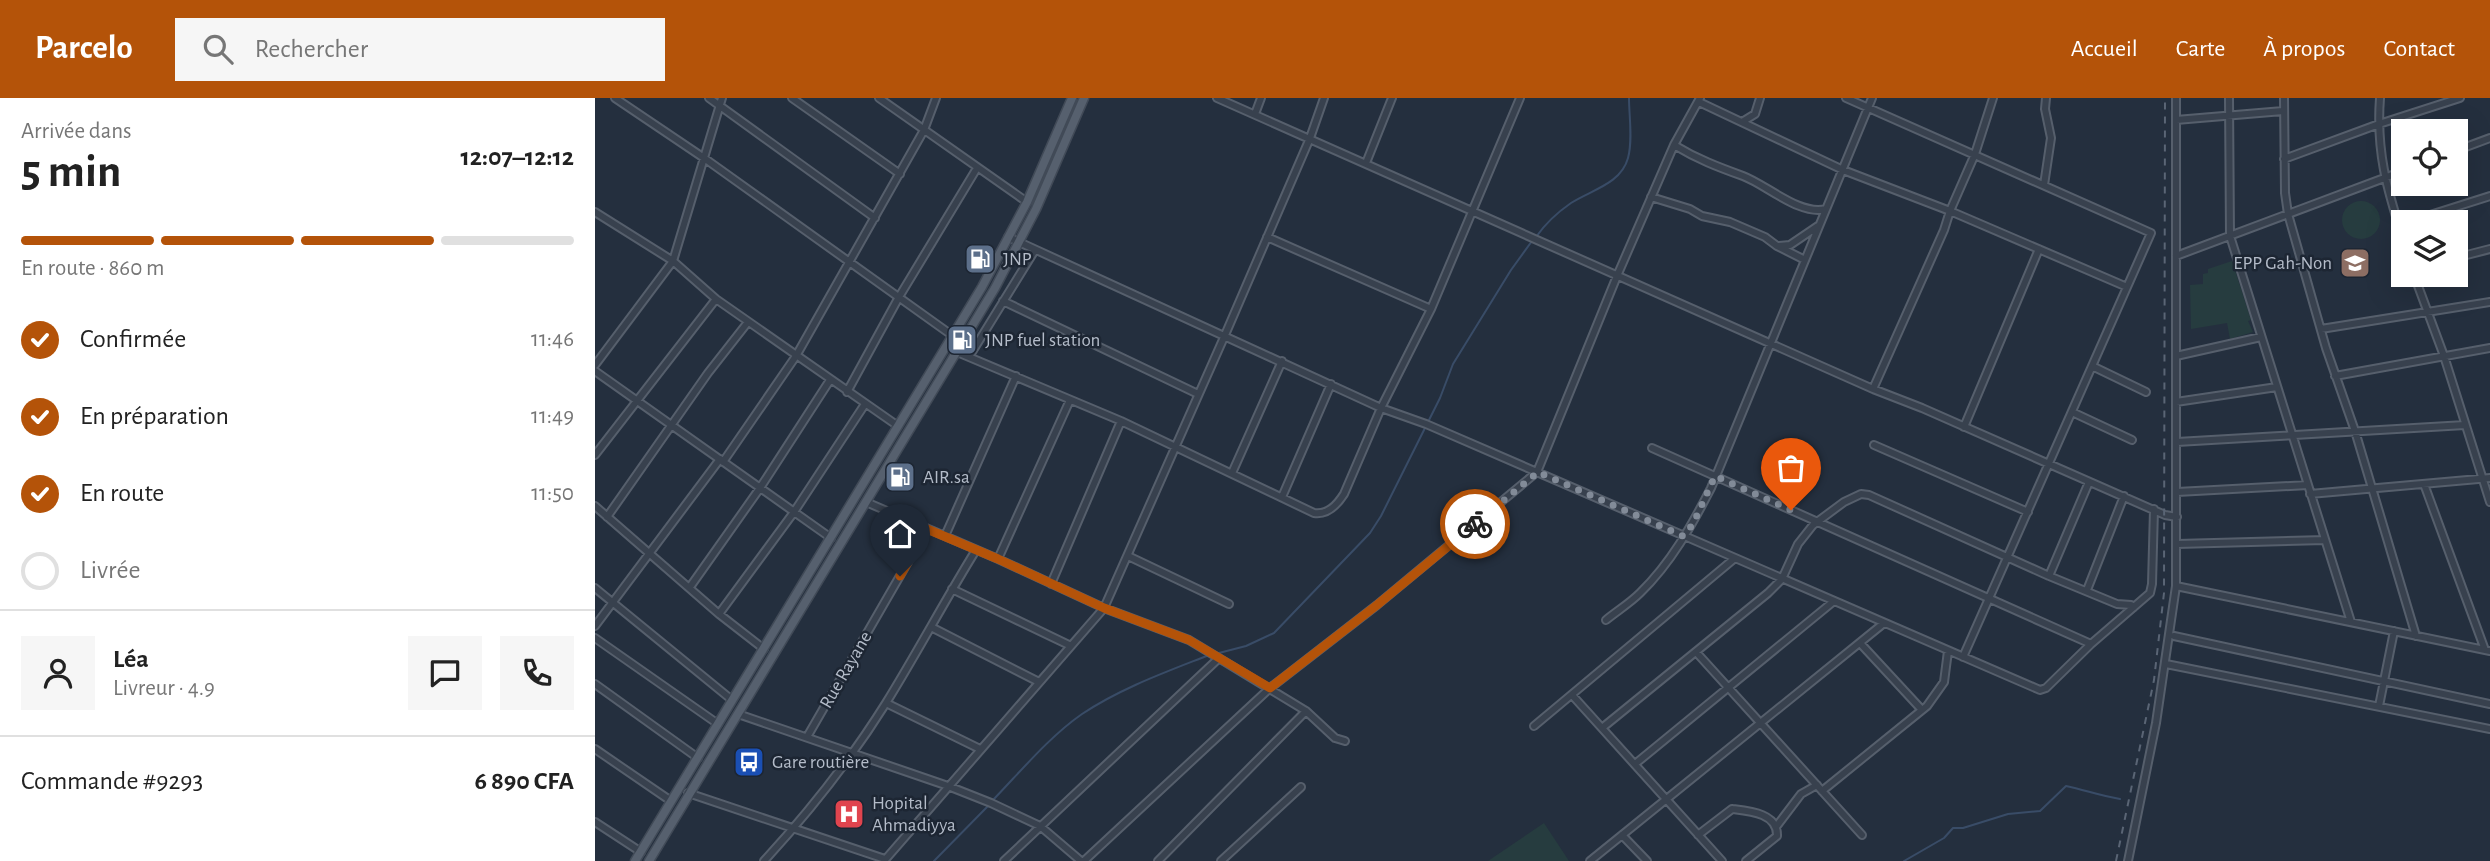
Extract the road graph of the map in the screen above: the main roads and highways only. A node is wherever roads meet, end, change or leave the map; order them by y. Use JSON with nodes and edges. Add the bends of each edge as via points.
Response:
{"nodes":[{"id":1,"x":1072,"y":98,"type":"edge"},
{"id":2,"x":1084,"y":98,"type":"edge"},
{"id":3,"x":635,"y":861,"type":"edge"},
{"id":4,"x":649,"y":861,"type":"edge"}],
"edges":[{"from":1,"to":3,"type":"main road","via":[[1027,202],[953,336]]},
{"from":2,"to":4,"type":"main road","via":[[1020,244]]}]}
